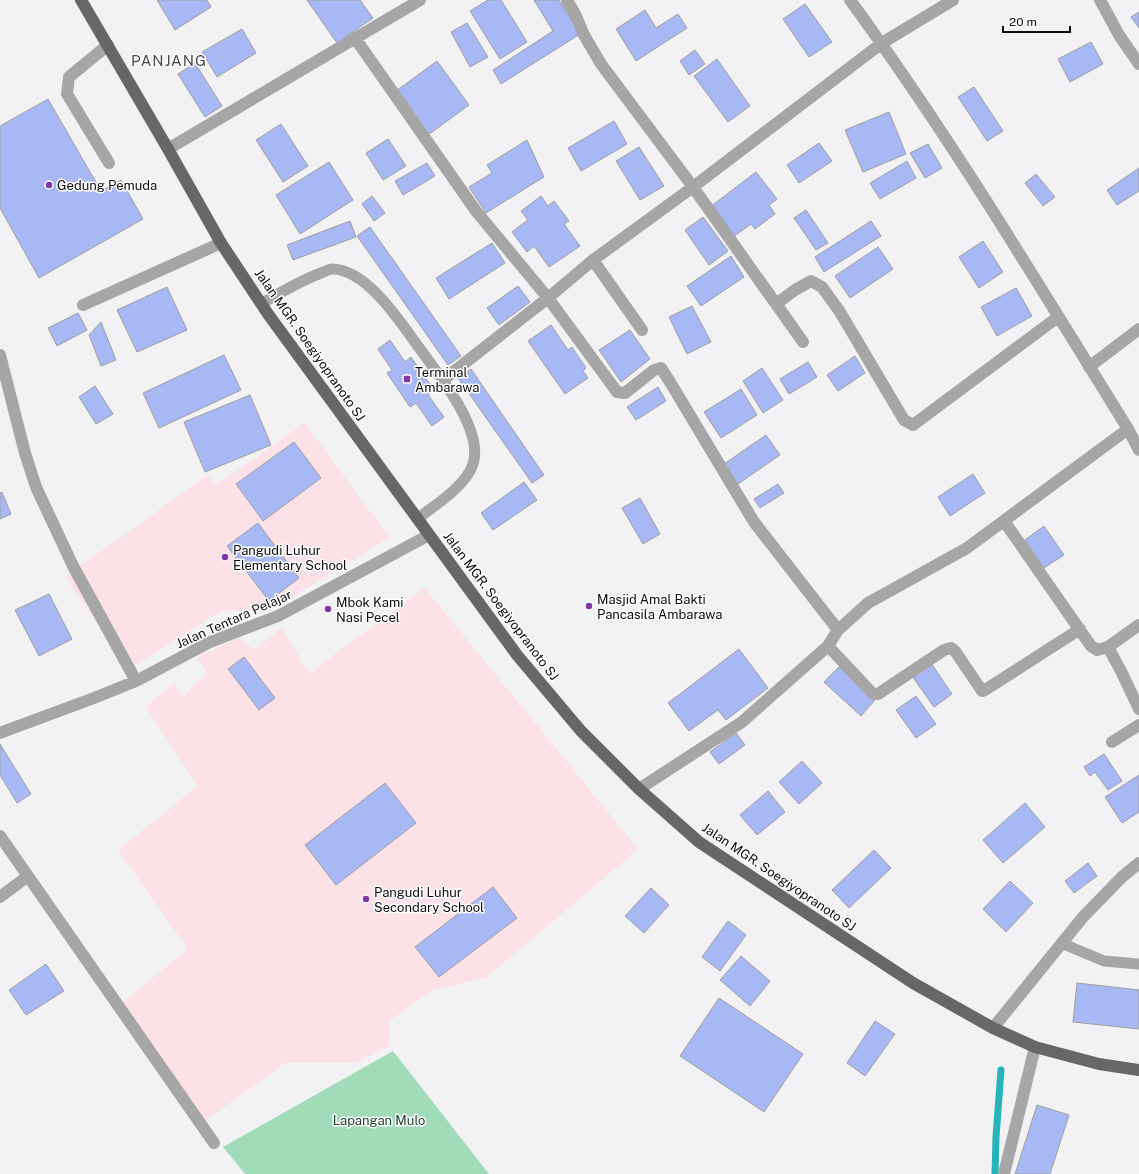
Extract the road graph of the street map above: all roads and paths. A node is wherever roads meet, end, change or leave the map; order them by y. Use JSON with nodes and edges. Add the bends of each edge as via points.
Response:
{"nodes":[{"id":1,"x":81,"y":0,"type":"edge"},
{"id":2,"x":420,"y":0,"type":"edge"},
{"id":3,"x":567,"y":0,"type":"edge"},
{"id":4,"x":850,"y":0,"type":"edge"},
{"id":5,"x":953,"y":0,"type":"edge"},
{"id":6,"x":1100,"y":0,"type":"edge"},
{"id":7,"x":355,"y":38,"type":"junction"},
{"id":8,"x":882,"y":43,"type":"junction"},
{"id":9,"x":108,"y":45,"type":"junction"},
{"id":10,"x":1139,"y":64,"type":"edge"},
{"id":11,"x":168,"y":149,"type":"junction"},
{"id":12,"x":109,"y":163,"type":"dead end"},
{"id":13,"x":693,"y":187,"type":"junction"},
{"id":14,"x":221,"y":243,"type":"junction"},
{"id":15,"x":593,"y":260,"type":"junction"},
{"id":16,"x":548,"y":298,"type":"junction"},
{"id":17,"x":262,"y":304,"type":"junction"},
{"id":18,"x":776,"y":304,"type":"junction"},
{"id":19,"x":83,"y":305,"type":"dead end"},
{"id":20,"x":1058,"y":317,"type":"junction"},
{"id":21,"x":1139,"y":329,"type":"edge"},
{"id":22,"x":642,"y":330,"type":"dead end"},
{"id":23,"x":803,"y":342,"type":"dead end"},
{"id":24,"x":0,"y":355,"type":"edge"},
{"id":25,"x":1089,"y":367,"type":"junction"},
{"id":26,"x":443,"y":380,"type":"junction"},
{"id":27,"x":1128,"y":429,"type":"junction"},
{"id":28,"x":1139,"y":450,"type":"edge"},
{"id":29,"x":417,"y":519,"type":"junction"},
{"id":30,"x":1004,"y":521,"type":"junction"},
{"id":31,"x":429,"y":535,"type":"junction"},
{"id":32,"x":1139,"y":625,"type":"edge"},
{"id":33,"x":1080,"y":629,"type":"junction"},
{"id":34,"x":838,"y":630,"type":"junction"},
{"id":35,"x":828,"y":646,"type":"junction"},
{"id":36,"x":1108,"y":647,"type":"junction"},
{"id":37,"x":136,"y":681,"type":"junction"},
{"id":38,"x":1139,"y":709,"type":"edge"},
{"id":39,"x":1139,"y":725,"type":"edge"},
{"id":40,"x":0,"y":733,"type":"edge"},
{"id":41,"x":1112,"y":742,"type":"dead end"},
{"id":42,"x":639,"y":789,"type":"junction"},
{"id":43,"x":0,"y":836,"type":"edge"},
{"id":44,"x":1139,"y":864,"type":"edge"},
{"id":45,"x":28,"y":876,"type":"junction"},
{"id":46,"x":0,"y":896,"type":"edge"},
{"id":47,"x":1061,"y":943,"type":"junction"},
{"id":48,"x":1139,"y":964,"type":"edge"},
{"id":49,"x":993,"y":1028,"type":"junction"},
{"id":50,"x":1035,"y":1047,"type":"junction"},
{"id":51,"x":1139,"y":1070,"type":"edge"},
{"id":52,"x":214,"y":1143,"type":"dead end"},
{"id":53,"x":1004,"y":1174,"type":"edge"}],
"edges":[{"from":1,"to":9,"type":"main road","name":"Jalan MGR. Soegiyopranoto SJ"},
{"from":2,"to":7,"type":"street"},
{"from":3,"to":13,"type":"street","via":[[601,64]]},
{"from":4,"to":8,"type":"street"},
{"from":5,"to":8,"type":"street"},
{"from":6,"to":10,"type":"street"},
{"from":7,"to":11,"type":"street"},
{"from":7,"to":16,"type":"street","via":[[476,211]]},
{"from":8,"to":13,"type":"street"},
{"from":8,"to":20,"type":"street","via":[[968,171]]},
{"from":9,"to":11,"type":"main road","name":"Jalan MGR. Soegiyopranoto SJ"},
{"from":9,"to":12,"type":"street","via":[[69,77],[67,94]]},
{"from":11,"to":14,"type":"main road","name":"Jalan MGR. Soegiyopranoto SJ"},
{"from":13,"to":15,"type":"street"},
{"from":13,"to":18,"type":"street"},
{"from":14,"to":17,"type":"main road","name":"Jalan MGR. Soegiyopranoto SJ"},
{"from":14,"to":19,"type":"street"},
{"from":15,"to":16,"type":"street"},
{"from":15,"to":22,"type":"street"},
{"from":16,"to":26,"type":"street"},
{"from":16,"to":34,"type":"street","via":[[618,392],[625,393],[654,370],[661,368],[754,522]]},
{"from":17,"to":26,"type":"lane","via":[[294,285],[332,269],[349,273],[384,301]]},
{"from":17,"to":29,"type":"main road","name":"Jalan MGR. Soegiyopranoto SJ"},
{"from":18,"to":20,"type":"street","via":[[811,281],[822,287],[840,312],[904,420],[913,425]]},
{"from":18,"to":23,"type":"street"},
{"from":20,"to":25,"type":"street"},
{"from":21,"to":25,"type":"street"},
{"from":24,"to":37,"type":"street","via":[[36,487],[73,566]]},
{"from":25,"to":27,"type":"street"},
{"from":26,"to":29,"type":"lane","via":[[470,431],[475,448],[473,465],[453,491]]},
{"from":27,"to":28,"type":"street"},
{"from":27,"to":30,"type":"street"},
{"from":29,"to":31,"type":"main road","name":"Jalan MGR. Soegiyopranoto SJ"},
{"from":30,"to":33,"type":"street"},
{"from":30,"to":34,"type":"street","via":[[966,548],[868,603]]},
{"from":31,"to":37,"type":"street","name":"Jalan Tentara Pelajar","via":[[278,616],[210,642]]},
{"from":31,"to":42,"type":"main road","name":"Jalan MGR. Soegiyopranoto SJ","via":[[517,655],[581,731]]},
{"from":32,"to":36,"type":"street"},
{"from":33,"to":35,"type":"street","via":[[982,691],[951,648],[944,650],[878,694],[873,694]]},
{"from":33,"to":36,"type":"street","via":[[1091,646],[1098,650]]},
{"from":34,"to":35,"type":"street"},
{"from":35,"to":42,"type":"street","via":[[742,722]]},
{"from":36,"to":38,"type":"street"},
{"from":37,"to":40,"type":"street","name":"Jalan Tentara Pelajar"},
{"from":39,"to":41,"type":"street"},
{"from":42,"to":49,"type":"main road","name":"Jalan MGR. Soegiyopranoto SJ","via":[[699,842],[913,984]]},
{"from":43,"to":45,"type":"street"},
{"from":44,"to":47,"type":"street","via":[[1113,886]]},
{"from":45,"to":46,"type":"street"},
{"from":45,"to":52,"type":"street"},
{"from":47,"to":48,"type":"lane","via":[[1104,961]]},
{"from":47,"to":49,"type":"street"},
{"from":49,"to":50,"type":"main road","name":"Jalan MGR. Soegiyopranoto SJ"},
{"from":50,"to":51,"type":"main road","name":"Jalan MGR. Soegiyopranoto SJ","via":[[1099,1064]]},
{"from":50,"to":53,"type":"street"}]}
